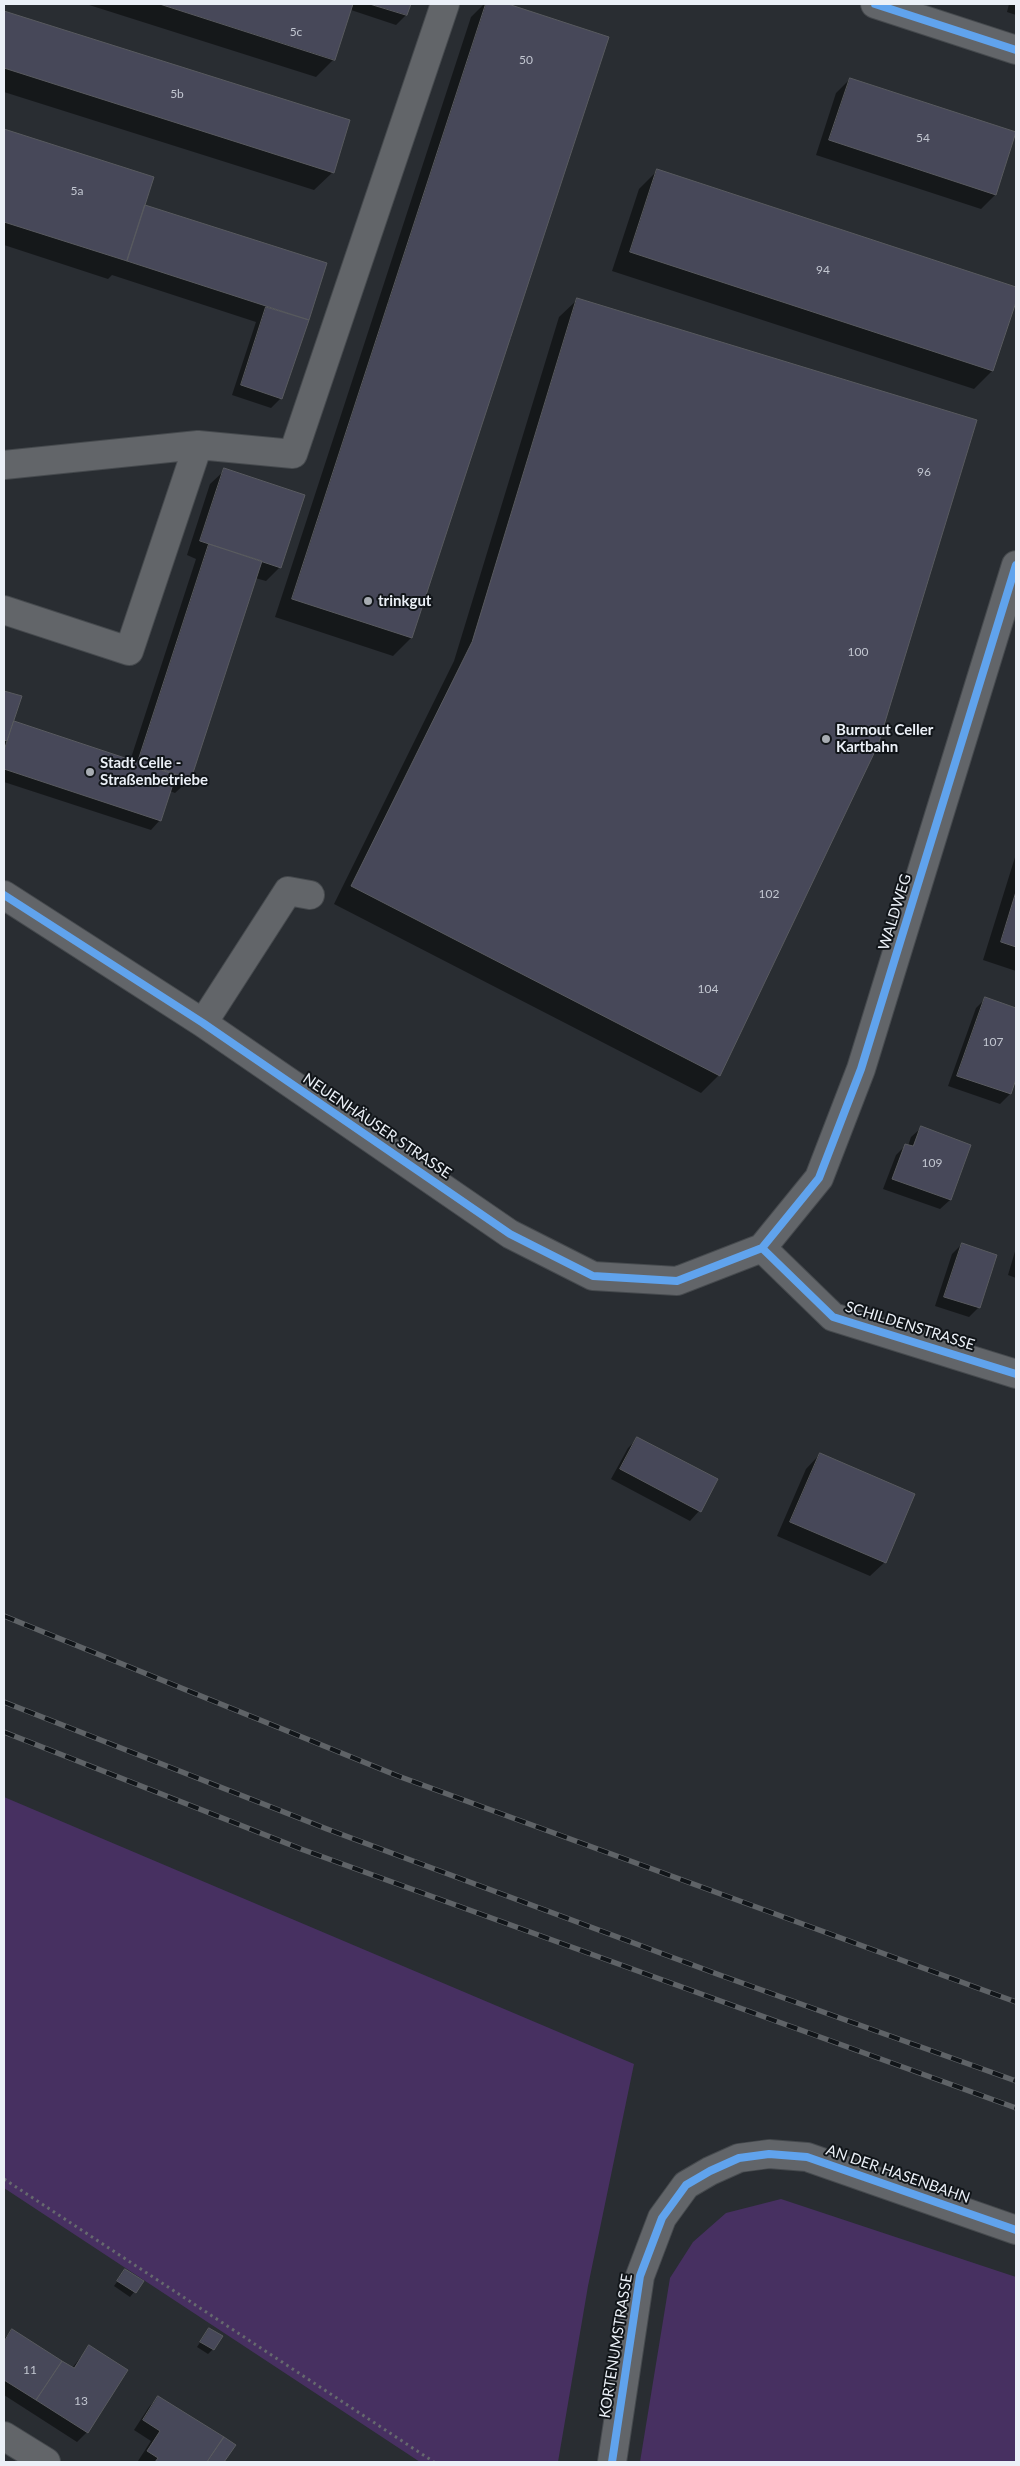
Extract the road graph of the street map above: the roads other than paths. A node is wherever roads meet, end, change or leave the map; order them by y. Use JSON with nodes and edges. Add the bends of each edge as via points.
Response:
{"nodes":[{"id":1,"x":445,"y":4,"type":"edge"},
{"id":2,"x":875,"y":4,"type":"edge"},
{"id":3,"x":1016,"y":50,"type":"edge"},
{"id":4,"x":198,"y":445,"type":"junction"},
{"id":5,"x":4,"y":465,"type":"edge"},
{"id":6,"x":1016,"y":565,"type":"edge"},
{"id":7,"x":4,"y":610,"type":"edge"},
{"id":8,"x":4,"y":895,"type":"edge"},
{"id":9,"x":310,"y":895,"type":"dead end"},
{"id":10,"x":203,"y":1023,"type":"junction"},
{"id":11,"x":762,"y":1248,"type":"junction"},
{"id":12,"x":1016,"y":1374,"type":"edge"},
{"id":13,"x":768,"y":2154,"type":"joint"},
{"id":14,"x":1016,"y":2230,"type":"edge"},
{"id":15,"x":4,"y":2436,"type":"edge"},
{"id":16,"x":46,"y":2462,"type":"edge"},
{"id":17,"x":612,"y":2462,"type":"edge"}],
"edges":[{"from":1,"to":4,"type":"street","via":[[293,454]]},
{"from":2,"to":3,"type":"street"},
{"from":4,"to":5,"type":"street"},
{"from":4,"to":7,"type":"street","via":[[129,651]]},
{"from":6,"to":11,"type":"street","name":"WALDWEG","via":[[861,1069],[819,1178]]},
{"from":8,"to":10,"type":"street","name":"NEUENHÄUSER STRASSE"},
{"from":9,"to":10,"type":"street","via":[[288,891]]},
{"from":10,"to":11,"type":"street","name":"NEUENHÄUSER STRASSE","via":[[510,1234],[593,1276],[678,1281]]},
{"from":11,"to":12,"type":"street","name":"SCHILDENSTRASSE","via":[[833,1317]]},
{"from":13,"to":14,"type":"street","name":"AN DER HASENBAHN","via":[[808,2157]]},
{"from":13,"to":17,"type":"street","name":"KORTENUMSTRASSE","via":[[739,2158],[710,2171],[686,2186],[662,2218],[640,2276]]},
{"from":15,"to":16,"type":"street"}]}
